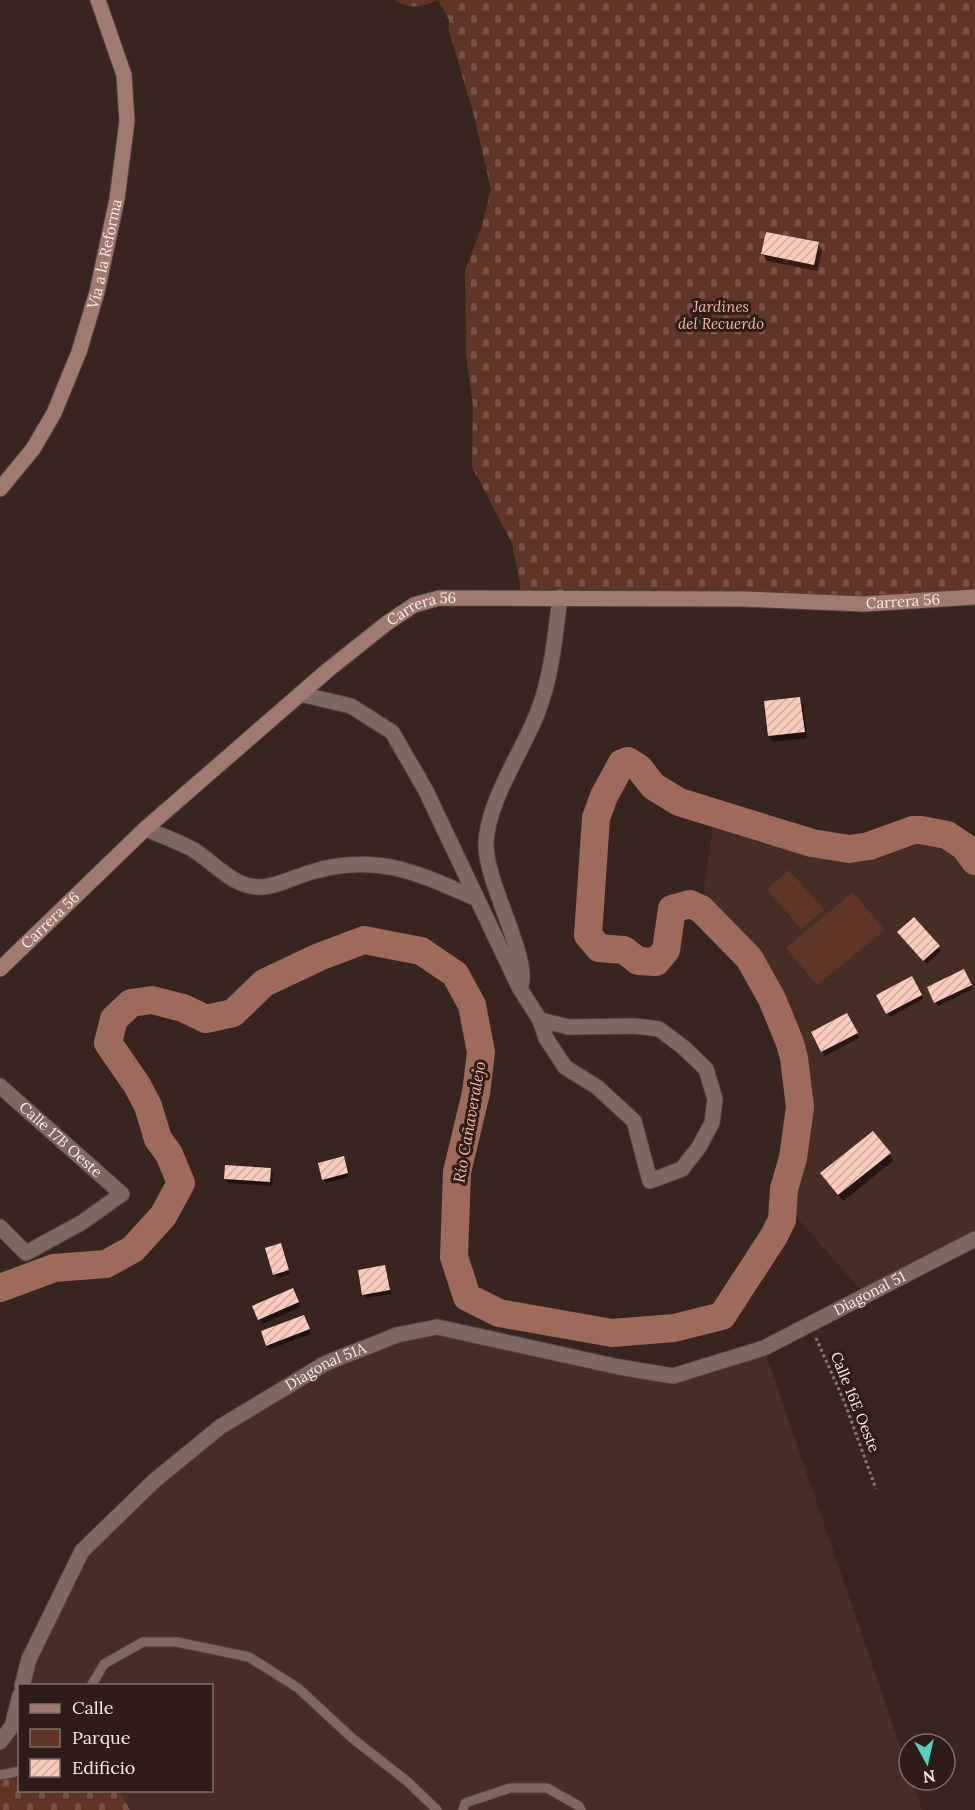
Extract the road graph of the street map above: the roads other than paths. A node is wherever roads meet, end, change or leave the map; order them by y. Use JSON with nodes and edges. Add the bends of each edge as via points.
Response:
{"nodes":[{"id":1,"x":98,"y":0,"type":"edge"},
{"id":2,"x":0,"y":489,"type":"edge"},
{"id":3,"x":560,"y":597,"type":"junction"},
{"id":4,"x":975,"y":597,"type":"edge"},
{"id":5,"x":300,"y":694,"type":"junction"},
{"id":6,"x":145,"y":829,"type":"junction"},
{"id":7,"x":477,"y":899,"type":"junction"},
{"id":8,"x":0,"y":969,"type":"edge"},
{"id":9,"x":520,"y":989,"type":"junction"},
{"id":10,"x":540,"y":1020,"type":"junction"},
{"id":11,"x":0,"y":1086,"type":"edge"},
{"id":12,"x":0,"y":1227,"type":"edge"},
{"id":13,"x":975,"y":1239,"type":"edge"},
{"id":14,"x":764,"y":1348,"type":"joint"},
{"id":15,"x":23,"y":1684,"type":"edge"},
{"id":16,"x":92,"y":1684,"type":"edge"},
{"id":17,"x":18,"y":1703,"type":"edge"},
{"id":18,"x":0,"y":1742,"type":"edge"},
{"id":19,"x":18,"y":1771,"type":"edge"},
{"id":20,"x":0,"y":1775,"type":"edge"},
{"id":21,"x":437,"y":1810,"type":"edge"},
{"id":22,"x":463,"y":1810,"type":"edge"},
{"id":23,"x":581,"y":1810,"type":"edge"}],
"edges":[{"from":1,"to":2,"type":"street","name":"Vía a la Reforma","via":[[124,75],[127,122],[117,199],[97,292],[79,352],[54,413],[33,449]]},
{"from":3,"to":4,"type":"street","name":"Carrera 56","via":[[864,604]]},
{"from":3,"to":5,"type":"street","name":"Carrera 56","via":[[438,598],[414,605]]},
{"from":3,"to":9,"type":"street","via":[[552,665],[537,714],[492,814],[486,846],[490,873],[519,960],[523,980]]},
{"from":5,"to":6,"type":"street","name":"Carrera 56"},
{"from":5,"to":7,"type":"street","via":[[351,706],[392,732],[425,789]]},
{"from":6,"to":7,"type":"street","via":[[192,849],[243,885],[260,888],[348,864],[380,865],[419,873]]},
{"from":6,"to":8,"type":"street","name":"Carrera 56"},
{"from":7,"to":9,"type":"street"},
{"from":9,"to":10,"type":"street"},
{"from":10,"to":10,"type":"street","via":[[546,1038],[565,1067],[597,1087],[634,1121],[650,1181],[682,1169],[712,1123],[715,1099],[706,1069],[659,1029],[570,1027]]},
{"from":11,"to":12,"type":"street","name":"Calle 17B Oeste","via":[[122,1194],[81,1223],[26,1253]]},
{"from":13,"to":14,"type":"street","name":"Diagonal 51"},
{"from":14,"to":15,"type":"street","name":"Diagonal 51A","via":[[673,1377],[437,1327],[397,1335],[326,1362],[220,1427],[154,1481],[82,1551],[29,1659]]},
{"from":16,"to":21,"type":"lane","via":[[104,1665],[143,1642],[177,1642],[249,1657],[298,1688]]},
{"from":17,"to":18,"type":"street","via":[[12,1726]]},
{"from":19,"to":20,"type":"lane"},
{"from":22,"to":23,"type":"lane","via":[[465,1803],[510,1788],[547,1788]]}]}
